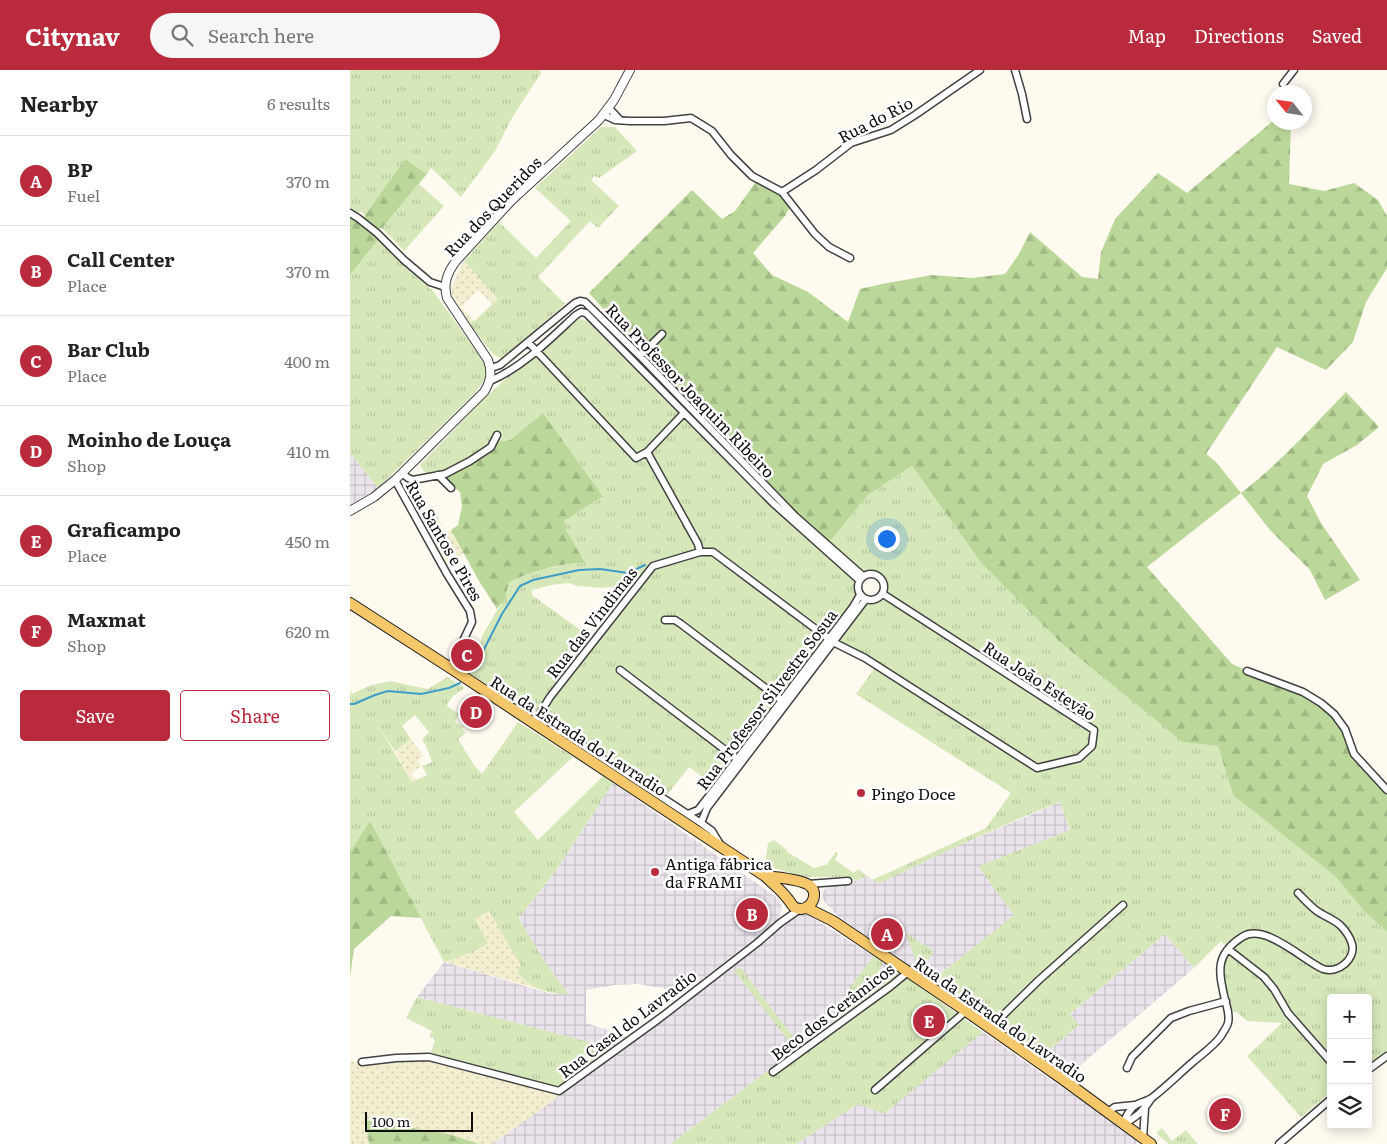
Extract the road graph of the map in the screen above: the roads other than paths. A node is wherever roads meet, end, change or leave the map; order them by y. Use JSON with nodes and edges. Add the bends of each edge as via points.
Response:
{"nodes":[{"id":1,"x":630,"y":70,"type":"edge"},
{"id":2,"x":980,"y":70,"type":"edge"},
{"id":3,"x":1014,"y":70,"type":"edge"},
{"id":4,"x":1294,"y":70,"type":"edge"},
{"id":5,"x":1283,"y":84,"type":"dead end"},
{"id":6,"x":609,"y":108,"type":"junction"},
{"id":7,"x":604,"y":115,"type":"junction"},
{"id":8,"x":1027,"y":119,"type":"dead end"},
{"id":9,"x":620,"y":120,"type":"junction"},
{"id":10,"x":782,"y":192,"type":"junction"},
{"id":11,"x":350,"y":213,"type":"edge"},
{"id":12,"x":850,"y":258,"type":"dead end"},
{"id":13,"x":445,"y":287,"type":"junction"},
{"id":14,"x":543,"y":330,"type":"junction"},
{"id":15,"x":662,"y":334,"type":"dead end"},
{"id":16,"x":550,"y":338,"type":"junction"},
{"id":17,"x":528,"y":342,"type":"junction"},
{"id":18,"x":535,"y":351,"type":"junction"},
{"id":19,"x":640,"y":356,"type":"junction"},
{"id":20,"x":491,"y":368,"type":"junction"},
{"id":21,"x":490,"y":381,"type":"junction"},
{"id":22,"x":684,"y":413,"type":"junction"},
{"id":23,"x":497,"y":435,"type":"dead end"},
{"id":24,"x":647,"y":452,"type":"junction"},
{"id":25,"x":402,"y":473,"type":"junction"},
{"id":26,"x":438,"y":475,"type":"junction"},
{"id":27,"x":395,"y":480,"type":"junction"},
{"id":28,"x":451,"y":488,"type":"dead end"},
{"id":29,"x":350,"y":511,"type":"edge"},
{"id":30,"x":700,"y":552,"type":"junction"},
{"id":31,"x":861,"y":578,"type":"junction"},
{"id":32,"x":882,"y":594,"type":"junction"},
{"id":33,"x":863,"y":597,"type":"junction"},
{"id":34,"x":350,"y":603,"type":"edge"},
{"id":35,"x":665,"y":620,"type":"dead end"},
{"id":36,"x":831,"y":641,"type":"junction"},
{"id":37,"x":449,"y":667,"type":"junction"},
{"id":38,"x":620,"y":670,"type":"dead end"},
{"id":39,"x":1247,"y":671,"type":"dead end"},
{"id":40,"x":784,"y":702,"type":"junction"},
{"id":41,"x":534,"y":723,"type":"junction"},
{"id":42,"x":550,"y":734,"type":"junction"},
{"id":43,"x":740,"y":761,"type":"junction"},
{"id":44,"x":1387,"y":790,"type":"edge"},
{"id":45,"x":688,"y":814,"type":"junction"},
{"id":46,"x":701,"y":822,"type":"junction"},
{"id":47,"x":722,"y":848,"type":"junction"},
{"id":48,"x":765,"y":876,"type":"junction"},
{"id":49,"x":848,"y":881,"type":"dead end"},
{"id":50,"x":804,"y":883,"type":"junction"},
{"id":51,"x":826,"y":883,"type":"junction"},
{"id":52,"x":1298,"y":893,"type":"dead end"},
{"id":53,"x":814,"y":896,"type":"junction"},
{"id":54,"x":789,"y":901,"type":"junction"},
{"id":55,"x":1123,"y":905,"type":"dead end"},
{"id":56,"x":803,"y":908,"type":"junction"},
{"id":57,"x":784,"y":920,"type":"junction"},
{"id":58,"x":833,"y":921,"type":"junction"},
{"id":59,"x":1228,"y":949,"type":"junction"},
{"id":60,"x":908,"y":972,"type":"junction"},
{"id":61,"x":1226,"y":1001,"type":"junction"},
{"id":62,"x":966,"y":1011,"type":"junction"},
{"id":63,"x":990,"y":1028,"type":"junction"},
{"id":64,"x":1387,"y":1056,"type":"edge"},
{"id":65,"x":1327,"y":1057,"type":"edge"},
{"id":66,"x":362,"y":1062,"type":"dead end"},
{"id":67,"x":1372,"y":1067,"type":"edge"},
{"id":68,"x":1127,"y":1068,"type":"dead end"},
{"id":69,"x":773,"y":1072,"type":"dead end"},
{"id":70,"x":875,"y":1090,"type":"dead end"},
{"id":71,"x":1151,"y":1098,"type":"junction"},
{"id":72,"x":1327,"y":1102,"type":"edge"},
{"id":73,"x":1135,"y":1106,"type":"junction"},
{"id":74,"x":1144,"y":1109,"type":"junction"},
{"id":75,"x":1108,"y":1112,"type":"junction"},
{"id":76,"x":1123,"y":1124,"type":"junction"},
{"id":77,"x":1147,"y":1141,"type":"edge"},
{"id":78,"x":1279,"y":1144,"type":"edge"}],
"edges":[{"from":1,"to":6,"type":"street","name":"Rua dos Queridos"},
{"from":2,"to":10,"type":"street","name":"Rua do Rio","via":[[891,130],[851,143]]},
{"from":3,"to":8,"type":"street"},
{"from":4,"to":5,"type":"street"},
{"from":6,"to":7,"type":"street","name":"Rua dos Queridos"},
{"from":6,"to":9,"type":"street"},
{"from":7,"to":9,"type":"street"},
{"from":7,"to":13,"type":"street","name":"Rua dos Queridos","via":[[511,201],[449,270]]},
{"from":9,"to":10,"type":"street","via":[[691,118],[712,131],[752,176]]},
{"from":10,"to":12,"type":"street","via":[[815,234],[829,247]]},
{"from":11,"to":13,"type":"street","via":[[430,282]]},
{"from":13,"to":20,"type":"street","via":[[452,307]]},
{"from":14,"to":16,"type":"street"},
{"from":14,"to":17,"type":"street","name":"Rua Professor Joaquim Ribeiro"},
{"from":14,"to":19,"type":"street","name":"Rua Professor Joaquim Ribeiro","via":[[575,303],[584,302]]},
{"from":15,"to":19,"type":"street"},
{"from":16,"to":18,"type":"street","name":"Rua Professor Joaquim Ribeiro"},
{"from":16,"to":22,"type":"street","name":"Rua Professor Joaquim Ribeiro","via":[[576,315],[586,313]]},
{"from":17,"to":18,"type":"street"},
{"from":17,"to":20,"type":"street","name":"Rua Professor Joaquim Ribeiro","via":[[500,365]]},
{"from":18,"to":21,"type":"street","name":"Rua Professor Joaquim Ribeiro","via":[[504,375]]},
{"from":18,"to":24,"type":"street","via":[[636,458]]},
{"from":19,"to":31,"type":"street","name":"Rua Professor Joaquim Ribeiro","via":[[786,507]]},
{"from":20,"to":21,"type":"street"},
{"from":21,"to":25,"type":"street","via":[[484,392]]},
{"from":22,"to":24,"type":"street"},
{"from":22,"to":31,"type":"street","name":"Rua Professor Joaquim Ribeiro","via":[[773,503]]},
{"from":23,"to":26,"type":"street","via":[[491,447],[453,470]]},
{"from":24,"to":30,"type":"street"},
{"from":25,"to":26,"type":"street","via":[[412,480]]},
{"from":25,"to":27,"type":"street"},
{"from":26,"to":28,"type":"street"},
{"from":27,"to":29,"type":"street"},
{"from":27,"to":37,"type":"street","name":"Rua Santos e Pires","via":[[470,611],[472,622]]},
{"from":30,"to":36,"type":"street","via":[[713,552]]},
{"from":30,"to":41,"type":"street","name":"Rua das Vindimas","via":[[653,566],[550,697]]},
{"from":31,"to":32,"type":"street","via":[[872,573],[881,577],[884,585]]},
{"from":31,"to":33,"type":"street","via":[[858,586]]},
{"from":32,"to":33,"type":"street","via":[[876,599]]},
{"from":32,"to":36,"type":"street","name":"Rua João Estevão","via":[[1094,730],[1092,746],[1079,758],[1037,768],[865,658]]},
{"from":33,"to":36,"type":"street","name":"Rua Professor Silvestre Sosua"},
{"from":34,"to":37,"type":"main road","name":"Rua da Estrada do Lavradio"},
{"from":35,"to":40,"type":"street","via":[[678,622]]},
{"from":36,"to":40,"type":"street","name":"Rua Professor Silvestre Sosua"},
{"from":37,"to":41,"type":"main road","name":"Rua da Estrada do Lavradio"},
{"from":38,"to":43,"type":"street"},
{"from":39,"to":44,"type":"street","via":[[1303,692],[1334,714],[1345,728],[1354,754]]},
{"from":40,"to":43,"type":"street","name":"Rua Professor Silvestre Sosua"},
{"from":41,"to":42,"type":"main road","name":"Rua da Estrada do Lavradio"},
{"from":42,"to":45,"type":"street","via":[[561,731]]},
{"from":42,"to":47,"type":"main road","name":"Rua da Estrada do Lavradio"},
{"from":43,"to":45,"type":"street","name":"Rua Professor Silvestre Sosua","via":[[698,810]]},
{"from":43,"to":46,"type":"street","name":"Rua Professor Silvestre Sosua"},
{"from":45,"to":46,"type":"street"},
{"from":46,"to":47,"type":"street","via":[[712,831]]},
{"from":47,"to":48,"type":"main road","name":"Rua da Estrada do Lavradio"},
{"from":48,"to":50,"type":"main road","name":"Rua da Estrada do Lavradio"},
{"from":48,"to":54,"type":"main road","name":"Rua da Estrada do Lavradio"},
{"from":49,"to":51,"type":"street"},
{"from":50,"to":51,"type":"street"},
{"from":50,"to":53,"type":"main road","via":[[814,890]]},
{"from":50,"to":54,"type":"main road","via":[[796,883],[790,888]]},
{"from":51,"to":53,"type":"street"},
{"from":52,"to":59,"type":"street","via":[[1349,935],[1352,947],[1348,962],[1333,970],[1325,970],[1264,935],[1243,936]]},
{"from":53,"to":56,"type":"main road","via":[[813,902]]},
{"from":53,"to":58,"type":"main road","name":"Rua da Estrada do Lavradio"},
{"from":54,"to":56,"type":"main road","via":[[793,906]]},
{"from":54,"to":57,"type":"street"},
{"from":55,"to":63,"type":"street"},
{"from":56,"to":57,"type":"street","name":"Rua Casal do Lavradio"},
{"from":56,"to":58,"type":"main road","name":"Rua da Estrada do Lavradio"},
{"from":57,"to":66,"type":"street","name":"Rua Casal do Lavradio","via":[[660,1018],[559,1091],[429,1057]]},
{"from":58,"to":60,"type":"main road","name":"Rua da Estrada do Lavradio"},
{"from":59,"to":61,"type":"street","via":[[1219,974]]},
{"from":59,"to":65,"type":"street","via":[[1264,977],[1288,1013]]},
{"from":60,"to":62,"type":"main road","name":"Rua da Estrada do Lavradio"},
{"from":60,"to":69,"type":"street","name":"Beco dos Cerâmicos"},
{"from":61,"to":68,"type":"street","via":[[1171,1018],[1132,1057]]},
{"from":61,"to":71,"type":"street","via":[[1228,1024],[1220,1038]]},
{"from":62,"to":63,"type":"main road","name":"Rua da Estrada do Lavradio"},
{"from":62,"to":70,"type":"street"},
{"from":63,"to":75,"type":"main road","name":"Rua da Estrada do Lavradio"},
{"from":64,"to":67,"type":"street"},
{"from":71,"to":73,"type":"street"},
{"from":71,"to":74,"type":"street"},
{"from":72,"to":78,"type":"street"},
{"from":73,"to":75,"type":"street","via":[[1115,1107]]},
{"from":73,"to":76,"type":"street"},
{"from":74,"to":76,"type":"street"},
{"from":74,"to":77,"type":"street"},
{"from":75,"to":76,"type":"main road","name":"Rua da Estrada do Lavradio"},
{"from":76,"to":77,"type":"main road","name":"Rua da Estrada do Lavradio"}]}
